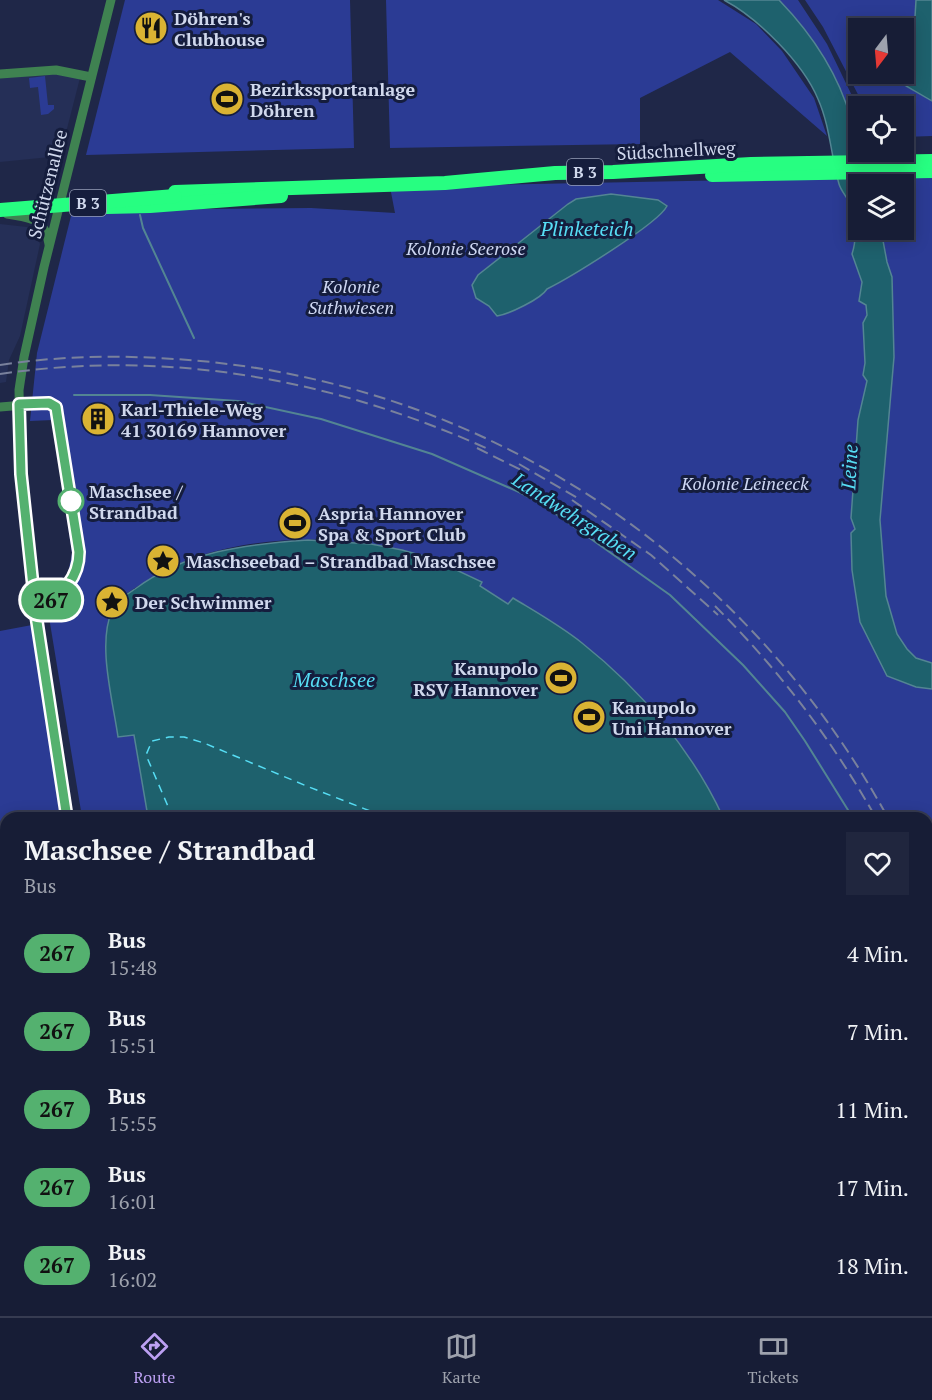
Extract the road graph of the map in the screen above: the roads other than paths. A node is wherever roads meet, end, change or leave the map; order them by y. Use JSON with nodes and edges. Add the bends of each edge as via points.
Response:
{"nodes":[{"id":1,"x":111,"y":0,"type":"edge"},
{"id":2,"x":0,"y":74,"type":"edge"},
{"id":3,"x":91,"y":77,"type":"junction"},
{"id":4,"x":932,"y":161,"type":"edge"},
{"id":5,"x":907,"y":167,"type":"junction"},
{"id":6,"x":932,"y":171,"type":"edge"},
{"id":7,"x":393,"y":187,"type":"junction"},
{"id":8,"x":301,"y":193,"type":"junction"},
{"id":9,"x":175,"y":194,"type":"junction"},
{"id":10,"x":59,"y":204,"type":"junction"},
{"id":11,"x":0,"y":209,"type":"edge"},
{"id":12,"x":49,"y":246,"type":"junction"},
{"id":13,"x":19,"y":404,"type":"junction"},
{"id":14,"x":0,"y":407,"type":"edge"},
{"id":15,"x":40,"y":607,"type":"junction"},
{"id":16,"x":66,"y":812,"type":"edge"}],
"edges":[{"from":1,"to":3,"type":"street","name":"Schützenallee"},
{"from":2,"to":3,"type":"street","via":[[56,70]]},
{"from":3,"to":10,"type":"street","name":"Schützenallee"},
{"from":4,"to":5,"type":"highway","name":"Südschnellweg","number":"B 3"},
{"from":5,"to":6,"type":"highway","name":"Südschnellweg","number":"B 3"},
{"from":5,"to":7,"type":"highway","name":"Südschnellweg","number":"B 3","via":[[555,173]]},
{"from":7,"to":8,"type":"highway","number":"B 3"},
{"from":7,"to":9,"type":"highway","number":"B 3"},
{"from":8,"to":9,"type":"highway","number":"B 3"},
{"from":8,"to":10,"type":"highway","via":[[150,206]]},
{"from":9,"to":11,"type":"highway","number":"B 3","bridge":true},
{"from":10,"to":12,"type":"street","name":"Schützenallee"},
{"from":11,"to":12,"type":"street","via":[[41,224]]},
{"from":12,"to":13,"type":"street","name":"Schützenallee"},
{"from":13,"to":14,"type":"street"},
{"from":13,"to":15,"type":"street","name":"Schützenallee","via":[[21,474]]},
{"from":13,"to":15,"type":"street","via":[[49,403],[56,407],[79,560],[70,584]]},
{"from":15,"to":16,"type":"street","name":"Schützenallee"}]}
